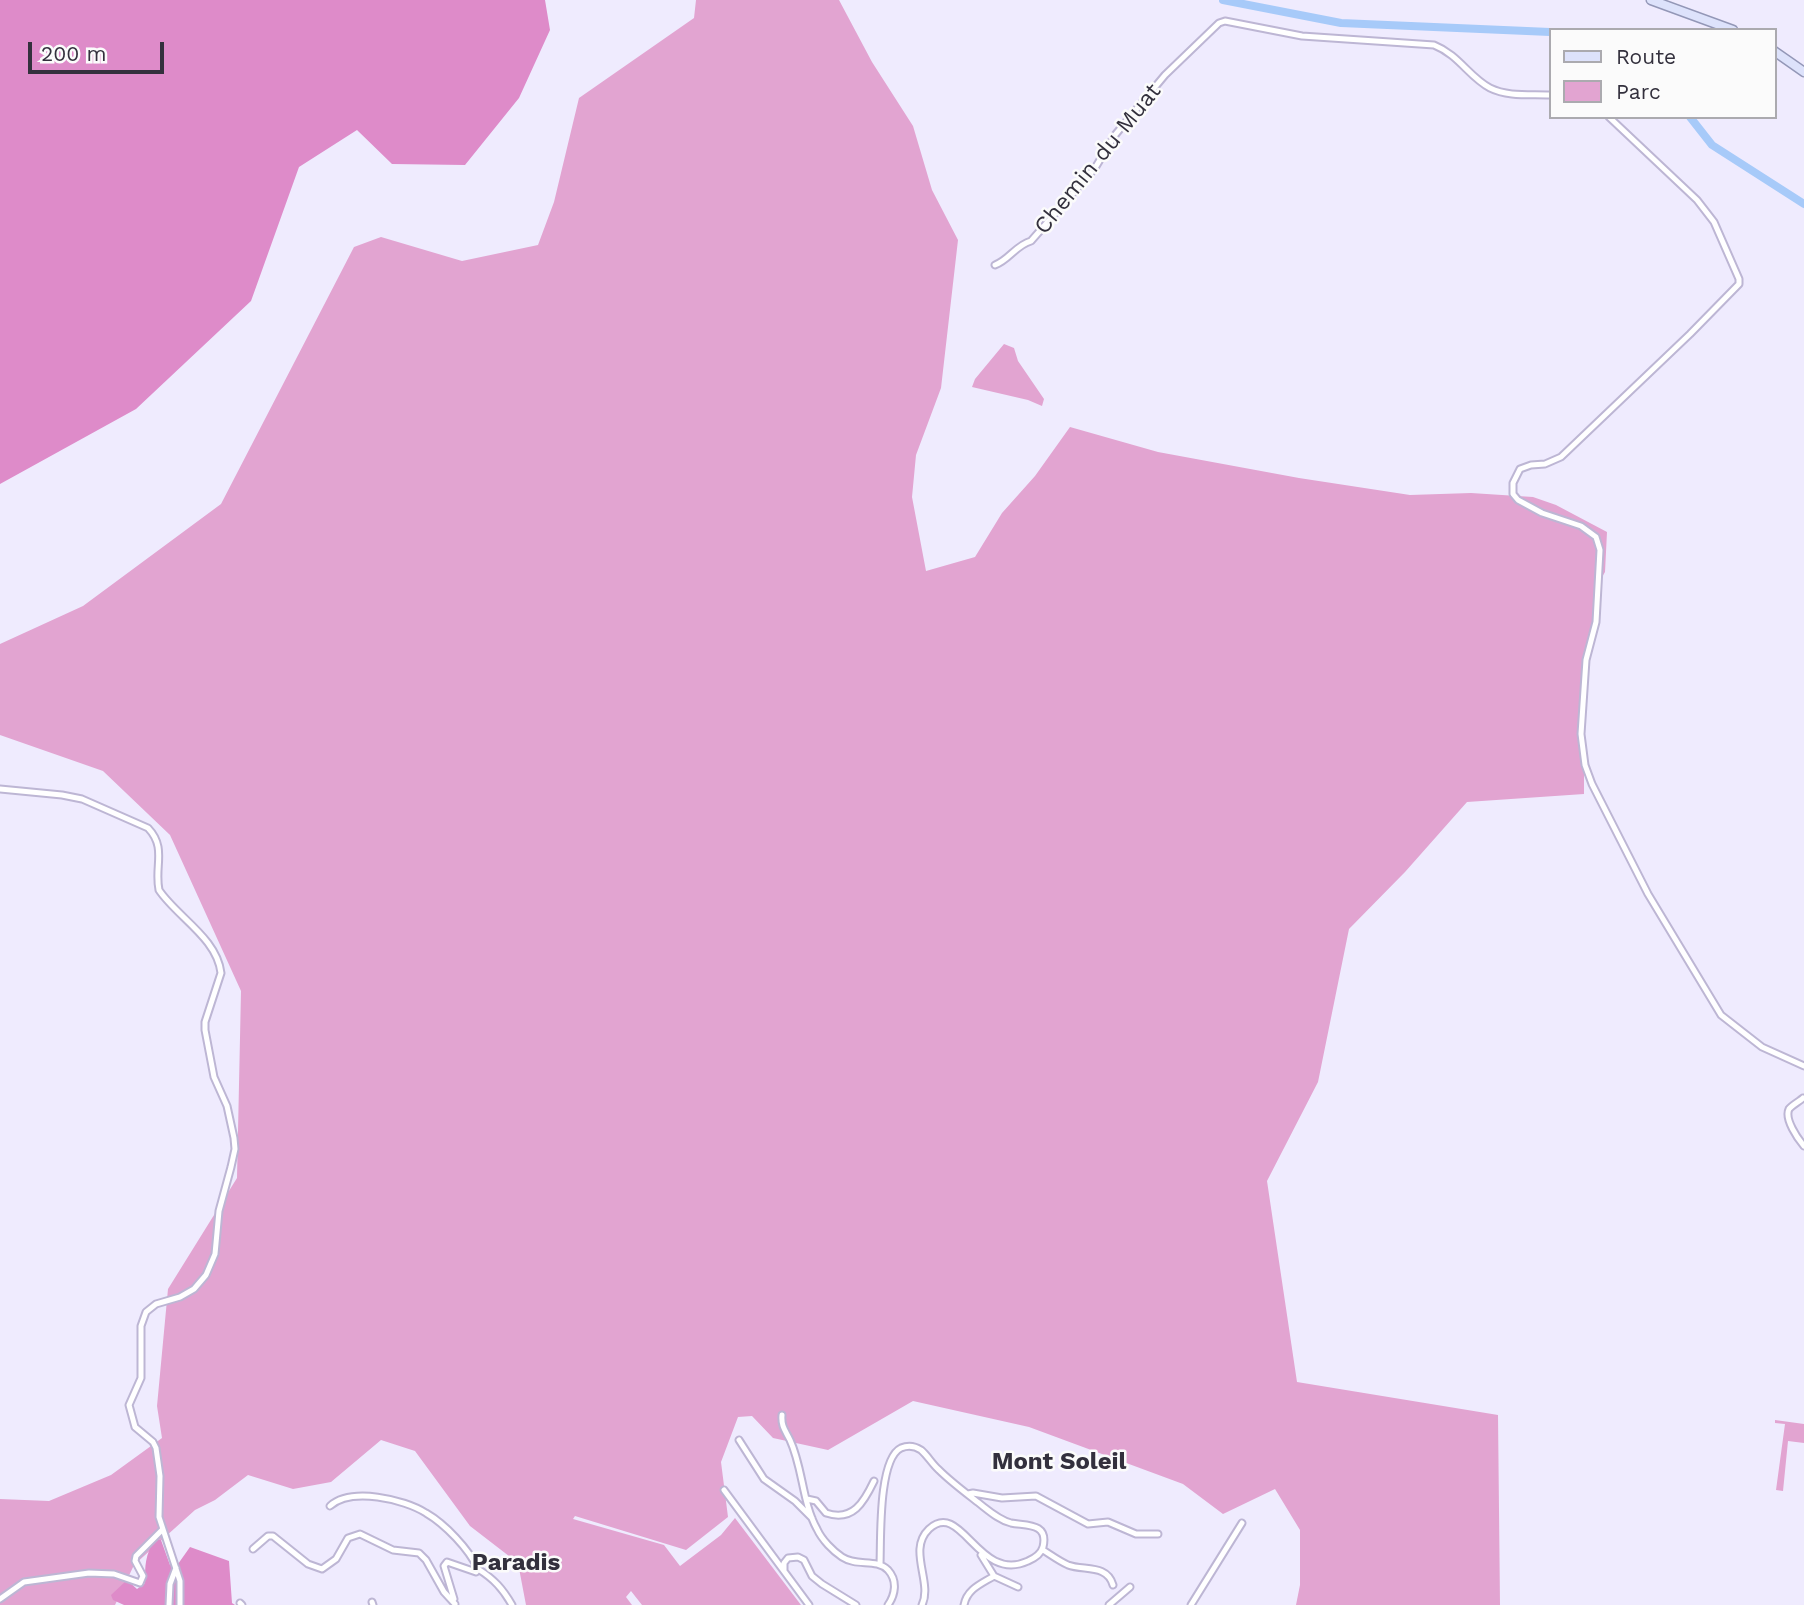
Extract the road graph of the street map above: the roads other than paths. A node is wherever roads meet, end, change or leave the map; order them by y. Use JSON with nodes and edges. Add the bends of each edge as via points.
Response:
{"nodes":[{"id":1,"x":1651,"y":0,"type":"edge"},
{"id":2,"x":1728,"y":28,"type":"edge"},
{"id":3,"x":1776,"y":52,"type":"edge"},
{"id":4,"x":1804,"y":72,"type":"edge"},
{"id":5,"x":1548,"y":95,"type":"edge"},
{"id":6,"x":1611,"y":119,"type":"edge"},
{"id":7,"x":995,"y":265,"type":"dead end"},
{"id":8,"x":0,"y":789,"type":"edge"},
{"id":9,"x":1804,"y":1066,"type":"edge"},
{"id":10,"x":1803,"y":1098,"type":"edge"},
{"id":11,"x":1804,"y":1146,"type":"edge"},
{"id":12,"x":782,"y":1415,"type":"dead end"},
{"id":13,"x":739,"y":1440,"type":"dead end"},
{"id":14,"x":874,"y":1481,"type":"dead end"},
{"id":15,"x":724,"y":1490,"type":"dead end"},
{"id":16,"x":968,"y":1494,"type":"junction"},
{"id":17,"x":807,"y":1499,"type":"junction"},
{"id":18,"x":330,"y":1506,"type":"dead end"},
{"id":19,"x":814,"y":1521,"type":"junction"},
{"id":20,"x":1242,"y":1523,"type":"dead end"},
{"id":21,"x":162,"y":1530,"type":"junction"},
{"id":22,"x":1158,"y":1534,"type":"dead end"},
{"id":23,"x":253,"y":1549,"type":"dead end"},
{"id":24,"x":1042,"y":1550,"type":"junction"},
{"id":25,"x":980,"y":1552,"type":"junction"},
{"id":26,"x":880,"y":1564,"type":"junction"},
{"id":27,"x":176,"y":1568,"type":"junction"},
{"id":28,"x":478,"y":1569,"type":"junction"},
{"id":29,"x":784,"y":1570,"type":"junction"},
{"id":30,"x":995,"y":1576,"type":"junction"},
{"id":31,"x":1113,"y":1585,"type":"dead end"},
{"id":32,"x":1018,"y":1587,"type":"dead end"},
{"id":33,"x":1130,"y":1587,"type":"dead end"},
{"id":34,"x":0,"y":1599,"type":"edge"},
{"id":35,"x":456,"y":1604,"type":"edge"},
{"id":36,"x":169,"y":1605,"type":"edge"},
{"id":37,"x":180,"y":1605,"type":"edge"},
{"id":38,"x":512,"y":1605,"type":"edge"},
{"id":39,"x":809,"y":1605,"type":"edge"},
{"id":40,"x":856,"y":1605,"type":"edge"},
{"id":41,"x":888,"y":1605,"type":"edge"},
{"id":42,"x":922,"y":1605,"type":"edge"},
{"id":43,"x":964,"y":1605,"type":"edge"},
{"id":44,"x":1109,"y":1605,"type":"edge"},
{"id":45,"x":1191,"y":1605,"type":"edge"}],
"edges":[{"from":1,"to":2,"type":"main road"},
{"from":3,"to":4,"type":"main road"},
{"from":5,"to":7,"type":"street","name":"Chemin du Muat","via":[[1493,90],[1447,50],[1434,45],[1302,36],[1225,21],[1165,75],[1115,135],[1095,168],[1031,241]]},
{"from":6,"to":9,"type":"street","via":[[1697,200],[1714,222],[1738,284],[1561,457],[1520,469],[1513,494],[1542,513],[1581,526],[1596,537],[1600,550],[1581,734],[1585,765],[1601,805],[1648,894],[1721,1014],[1762,1047]]},
{"from":8,"to":21,"type":"street","via":[[82,799],[148,828],[158,844],[159,890],[208,943],[220,966],[205,1030],[235,1149],[220,1200],[215,1254],[194,1289],[146,1311],[141,1326],[141,1378],[129,1405],[135,1427],[156,1448]]},
{"from":10,"to":11,"type":"street","via":[[1788,1113]]},
{"from":12,"to":17,"type":"street"},
{"from":13,"to":19,"type":"street","via":[[764,1479]]},
{"from":14,"to":17,"type":"street","via":[[862,1505],[845,1515],[826,1513],[816,1501]]},
{"from":15,"to":29,"type":"street"},
{"from":16,"to":22,"type":"street","via":[[1036,1496],[1088,1524],[1108,1522],[1136,1534]]},
{"from":16,"to":24,"type":"street","via":[[1003,1520],[1041,1531]]},
{"from":16,"to":26,"type":"street","via":[[923,1451],[900,1448],[884,1484]]},
{"from":17,"to":19,"type":"street"},
{"from":18,"to":28,"type":"street","via":[[354,1496],[370,1496],[416,1508],[443,1527]]},
{"from":19,"to":26,"type":"street","via":[[828,1545],[843,1558]]},
{"from":20,"to":45,"type":"street"},
{"from":21,"to":27,"type":"street"},
{"from":21,"to":34,"type":"street","via":[[136,1556],[143,1576],[140,1583],[114,1574],[89,1573],[24,1582]]},
{"from":23,"to":35,"type":"street","via":[[273,1536],[319,1570],[330,1566],[348,1538],[366,1536],[393,1550],[419,1553]]},
{"from":24,"to":25,"type":"street","via":[[1013,1565]]},
{"from":24,"to":31,"type":"street","via":[[1071,1566],[1098,1569]]},
{"from":25,"to":30,"type":"street"},
{"from":25,"to":42,"type":"street","via":[[955,1526],[929,1528],[920,1543]]},
{"from":26,"to":41,"type":"street","via":[[892,1575],[895,1590]]},
{"from":27,"to":36,"type":"street"},
{"from":27,"to":37,"type":"street"},
{"from":28,"to":35,"type":"street","via":[[444,1564]]},
{"from":28,"to":38,"type":"street","via":[[498,1584]]},
{"from":29,"to":39,"type":"street"},
{"from":29,"to":40,"type":"street","via":[[788,1558],[798,1557],[812,1576]]},
{"from":30,"to":32,"type":"street"},
{"from":30,"to":43,"type":"street","via":[[973,1588]]},
{"from":33,"to":44,"type":"street"}]}
